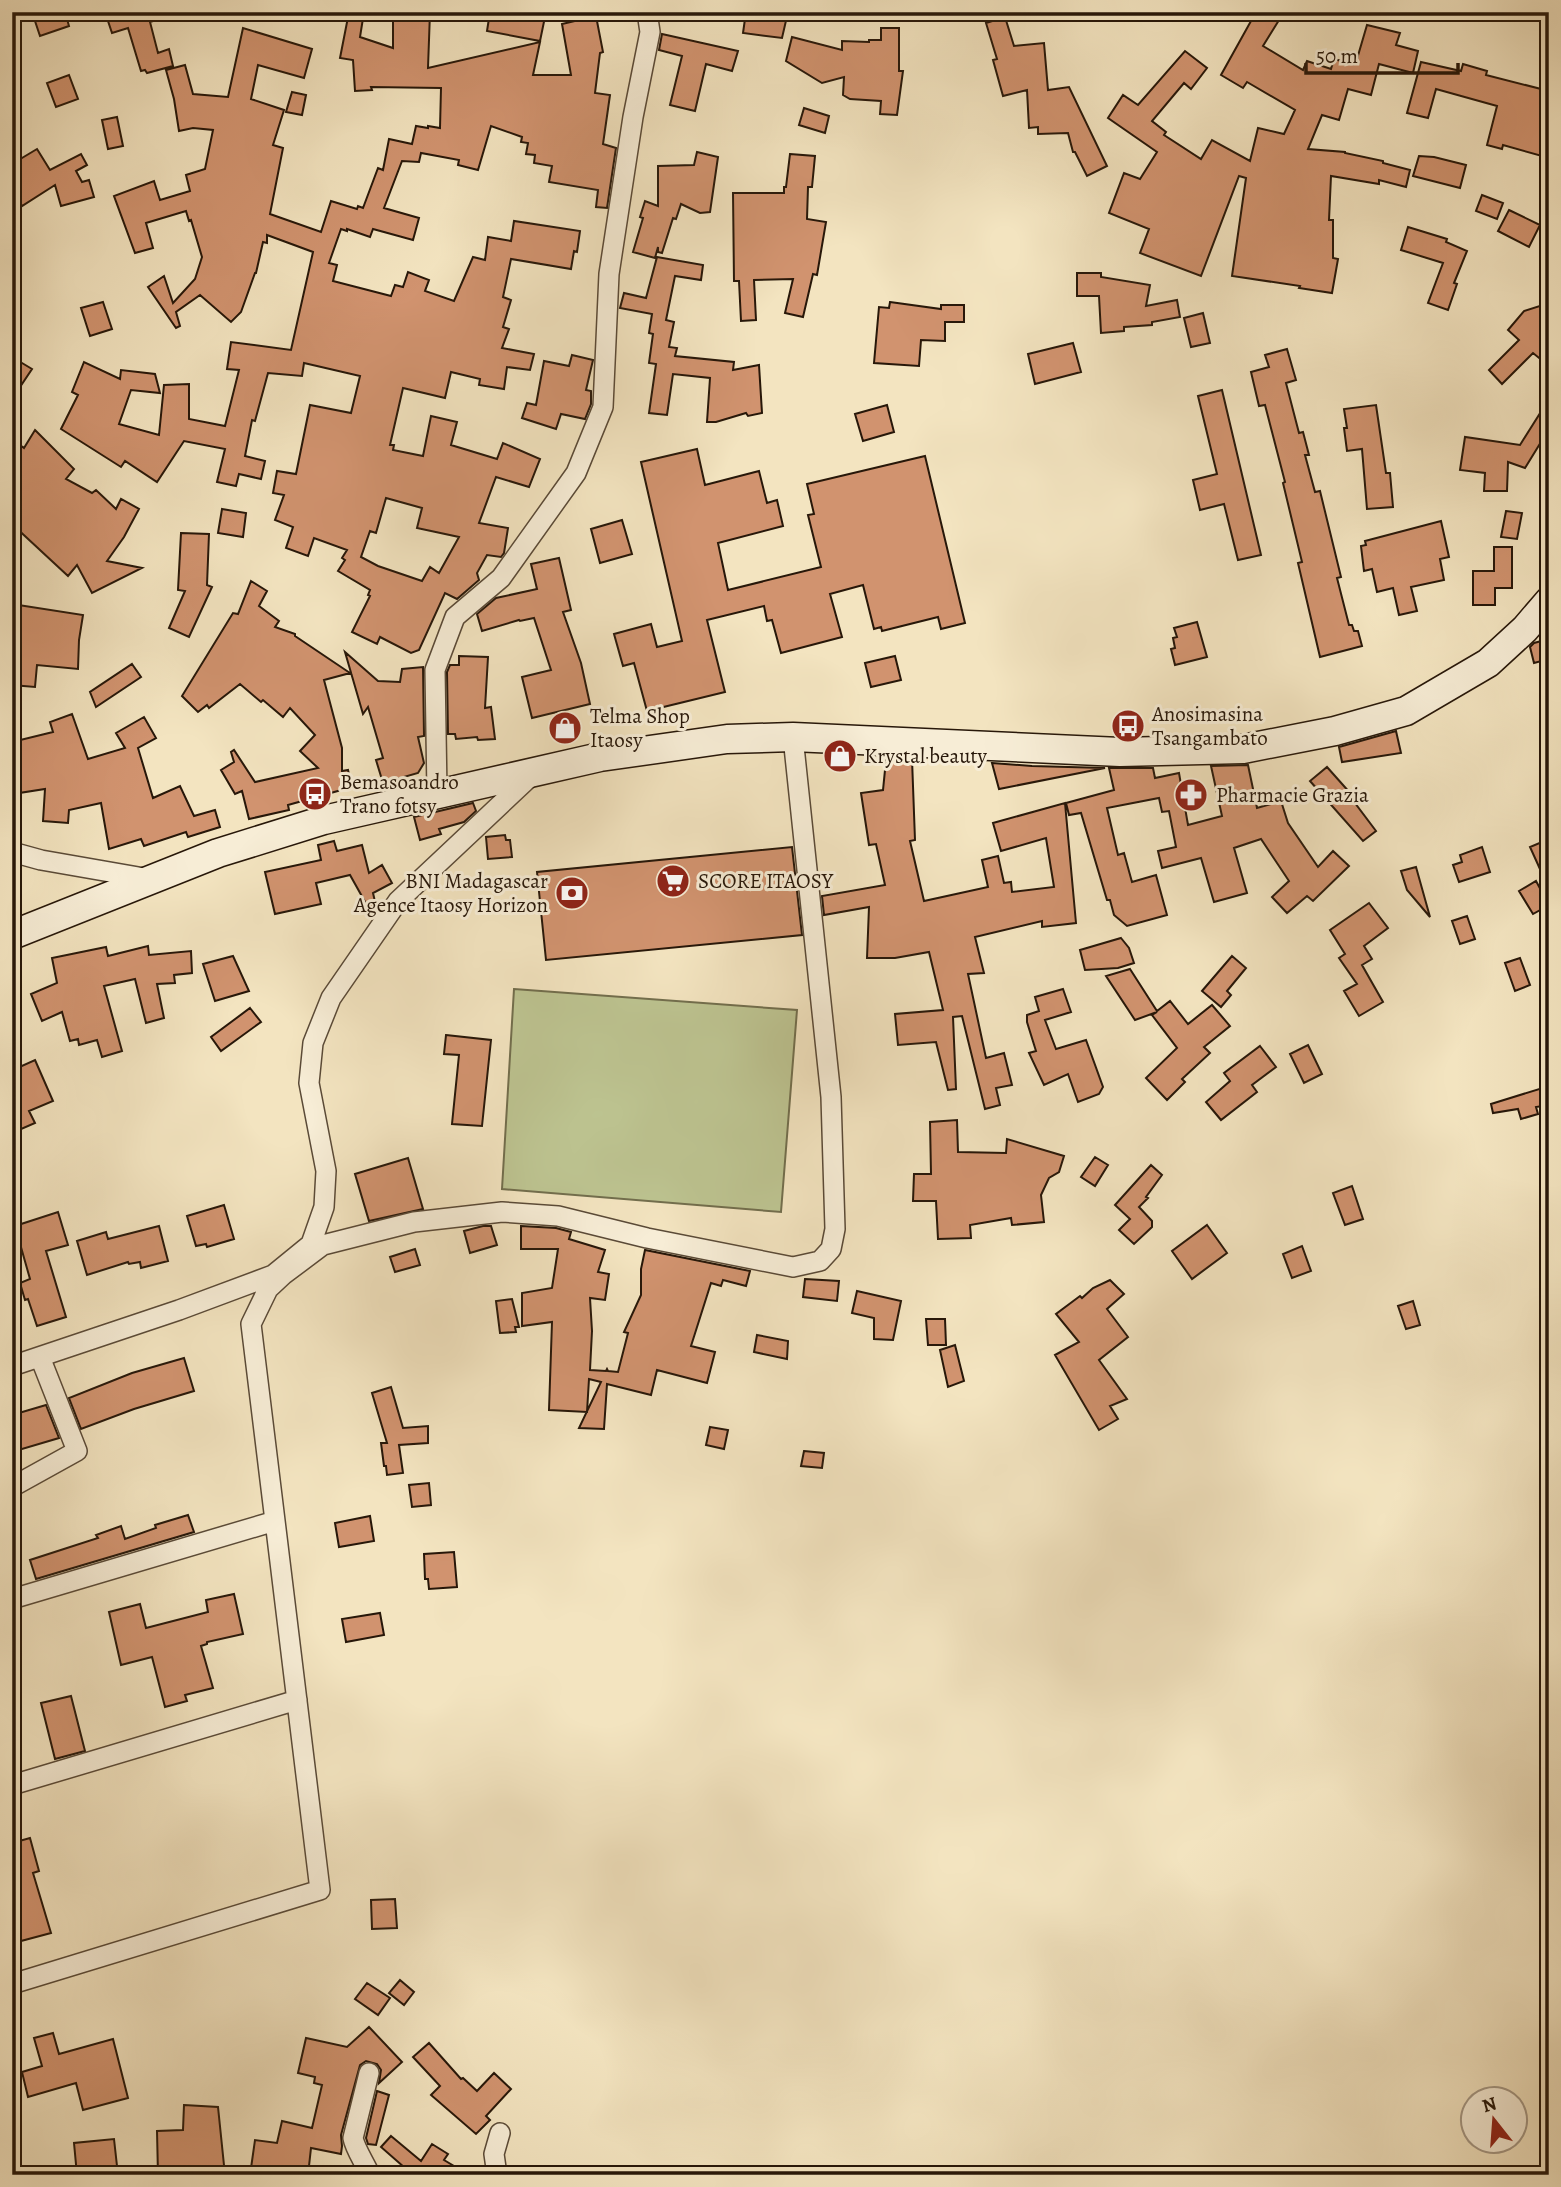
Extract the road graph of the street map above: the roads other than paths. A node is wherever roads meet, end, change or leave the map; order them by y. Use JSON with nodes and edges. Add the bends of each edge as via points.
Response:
{"nodes":[{"id":1,"x":647,"y":12,"type":"edge"},
{"id":2,"x":1547,"y":606,"type":"edge"},
{"id":3,"x":793,"y":737,"type":"junction"},
{"id":4,"x":537,"y":770,"type":"junction"},
{"id":5,"x":437,"y":793,"type":"junction"},
{"id":6,"x":12,"y":852,"type":"edge"},
{"id":7,"x":152,"y":879,"type":"junction"},
{"id":8,"x":12,"y":935,"type":"edge"},
{"id":9,"x":40,"y":1357,"type":"junction"},
{"id":10,"x":12,"y":1366,"type":"edge"},
{"id":11,"x":12,"y":1488,"type":"edge"},
{"id":12,"x":275,"y":1521,"type":"junction"},
{"id":13,"x":12,"y":1599,"type":"edge"},
{"id":14,"x":297,"y":1700,"type":"junction"},
{"id":15,"x":12,"y":1785,"type":"edge"},
{"id":16,"x":12,"y":1984,"type":"edge"},
{"id":17,"x":369,"y":2073,"type":"dead end"},
{"id":18,"x":500,"y":2133,"type":"dead end"},
{"id":19,"x":370,"y":2175,"type":"edge"},
{"id":20,"x":497,"y":2175,"type":"edge"}],
"edges":[{"from":1,"to":5,"type":"street","via":[[650,32],[609,274],[603,408],[576,473],[501,578],[455,617],[435,670]]},
{"from":2,"to":3,"type":"street","via":[[1488,663],[1406,711],[1242,749],[1120,752]]},
{"from":3,"to":4,"type":"street","via":[[727,739]]},
{"from":3,"to":12,"type":"street","via":[[831,1097],[835,1229],[831,1249],[820,1261],[793,1267],[558,1216],[502,1212],[414,1222],[323,1245],[268,1289],[251,1324]]},
{"from":4,"to":5,"type":"street"},
{"from":4,"to":9,"type":"street","via":[[398,901],[331,998],[313,1043],[309,1083],[326,1171],[324,1207],[311,1244],[273,1275]]},
{"from":5,"to":7,"type":"street","via":[[324,820]]},
{"from":6,"to":7,"type":"street"},
{"from":7,"to":8,"type":"street"},
{"from":9,"to":10,"type":"street"},
{"from":9,"to":11,"type":"street","via":[[77,1451]]},
{"from":12,"to":13,"type":"street"},
{"from":12,"to":14,"type":"street"},
{"from":14,"to":15,"type":"street"},
{"from":14,"to":16,"type":"street","via":[[320,1890]]},
{"from":17,"to":19,"type":"street","via":[[353,2138]]},
{"from":18,"to":20,"type":"street"}]}
